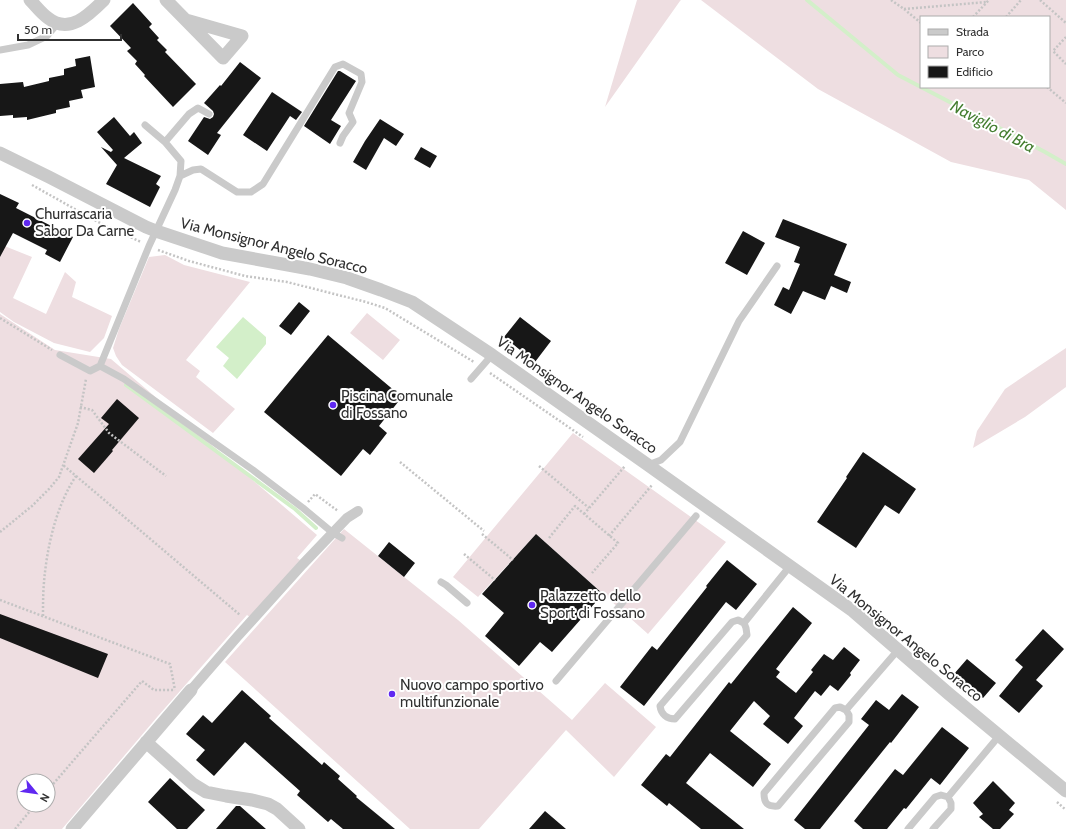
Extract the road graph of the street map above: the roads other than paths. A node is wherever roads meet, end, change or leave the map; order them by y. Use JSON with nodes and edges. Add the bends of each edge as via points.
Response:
{"nodes":[{"id":1,"x":30,"y":0,"type":"edge"},
{"id":2,"x":104,"y":0,"type":"edge"},
{"id":3,"x":166,"y":0,"type":"edge"},
{"id":4,"x":186,"y":20,"type":"dead end"},
{"id":5,"x":58,"y":24,"type":"junction"},
{"id":6,"x":0,"y":50,"type":"edge"},
{"id":7,"x":209,"y":114,"type":"dead end"},
{"id":8,"x":145,"y":125,"type":"dead end"},
{"id":9,"x":165,"y":142,"type":"junction"},
{"id":10,"x":340,"y":142,"type":"dead end"},
{"id":11,"x":0,"y":154,"type":"edge"},
{"id":12,"x":180,"y":176,"type":"junction"},
{"id":13,"x":156,"y":232,"type":"junction"},
{"id":14,"x":777,"y":266,"type":"dead end"},
{"id":15,"x":60,"y":355,"type":"road end"},
{"id":16,"x":492,"y":355,"type":"junction"},
{"id":17,"x":100,"y":366,"type":"junction"},
{"id":18,"x":470,"y":380,"type":"dead end"},
{"id":19,"x":648,"y":465,"type":"junction"},
{"id":20,"x":358,"y":511,"type":"dead end"},
{"id":21,"x":696,"y":516,"type":"dead end"},
{"id":22,"x":338,"y":535,"type":"junction"},
{"id":23,"x":790,"y":566,"type":"junction"},
{"id":24,"x":441,"y":582,"type":"dead end"},
{"id":25,"x":467,"y":603,"type":"dead end"},
{"id":26,"x":744,"y":623,"type":"junction"},
{"id":27,"x":898,"y":650,"type":"junction"},
{"id":28,"x":556,"y":681,"type":"dead end"},
{"id":29,"x":194,"y":686,"type":"joint"},
{"id":30,"x":846,"y":710,"type":"junction"},
{"id":31,"x":999,"y":736,"type":"junction"},
{"id":32,"x":146,"y":742,"type":"junction"},
{"id":33,"x":1066,"y":791,"type":"edge"},
{"id":34,"x":948,"y":797,"type":"junction"},
{"id":35,"x":72,"y":829,"type":"edge"},
{"id":36,"x":299,"y":829,"type":"edge"},
{"id":37,"x":908,"y":829,"type":"edge"},
{"id":38,"x":934,"y":829,"type":"edge"}],
"edges":[{"from":1,"to":5,"type":"street","via":[[49,19]]},
{"from":2,"to":5,"type":"street","via":[[81,20],[70,24]]},
{"from":3,"to":4,"type":"street"},
{"from":5,"to":6,"type":"lane","via":[[47,36],[28,45]]},
{"from":7,"to":9,"type":"lane","via":[[198,108],[189,114]]},
{"from":8,"to":9,"type":"lane"},
{"from":9,"to":12,"type":"lane","via":[[181,161]]},
{"from":10,"to":12,"type":"lane","via":[[353,122],[349,113],[362,82],[362,74],[343,64],[335,67],[263,184],[251,192],[237,192],[201,169]]},
{"from":11,"to":13,"type":"street","name":"Via Monsignor Angelo Soracco"},
{"from":12,"to":13,"type":"lane"},
{"from":13,"to":16,"type":"street","name":"Via Monsignor Angelo Soracco","via":[[222,253],[310,269],[380,290],[412,302]]},
{"from":13,"to":17,"type":"lane"},
{"from":14,"to":19,"type":"lane","via":[[739,321],[680,442],[661,460]]},
{"from":15,"to":17,"type":"lane","via":[[90,371]]},
{"from":16,"to":18,"type":"lane"},
{"from":16,"to":19,"type":"street","name":"Via Monsignor Angelo Soracco"},
{"from":17,"to":22,"type":"lane","via":[[124,379],[253,470]]},
{"from":19,"to":23,"type":"street","name":"Via Monsignor Angelo Soracco"},
{"from":20,"to":22,"type":"street","via":[[347,518]]},
{"from":21,"to":28,"type":"lane"},
{"from":22,"to":29,"type":"street","via":[[286,582]]},
{"from":23,"to":26,"type":"lane"},
{"from":23,"to":27,"type":"street","name":"Via Monsignor Angelo Soracco","via":[[853,611]]},
{"from":24,"to":25,"type":"lane"},
{"from":26,"to":26,"type":"lane","via":[[747,634],[675,718],[665,716],[660,706],[732,622],[738,620]]},
{"from":27,"to":30,"type":"lane"},
{"from":27,"to":31,"type":"street","name":"Via Monsignor Angelo Soracco"},
{"from":29,"to":32,"type":"street"},
{"from":30,"to":30,"type":"lane","via":[[835,708],[764,793],[766,804],[778,806],[849,722]]},
{"from":31,"to":33,"type":"street","name":"Via Monsignor Angelo Soracco"},
{"from":31,"to":34,"type":"lane"},
{"from":32,"to":35,"type":"street"},
{"from":32,"to":36,"type":"street","via":[[193,784],[206,792],[268,804],[278,809]]},
{"from":34,"to":37,"type":"lane","via":[[935,797]]},
{"from":34,"to":38,"type":"lane","via":[[951,809]]}]}
